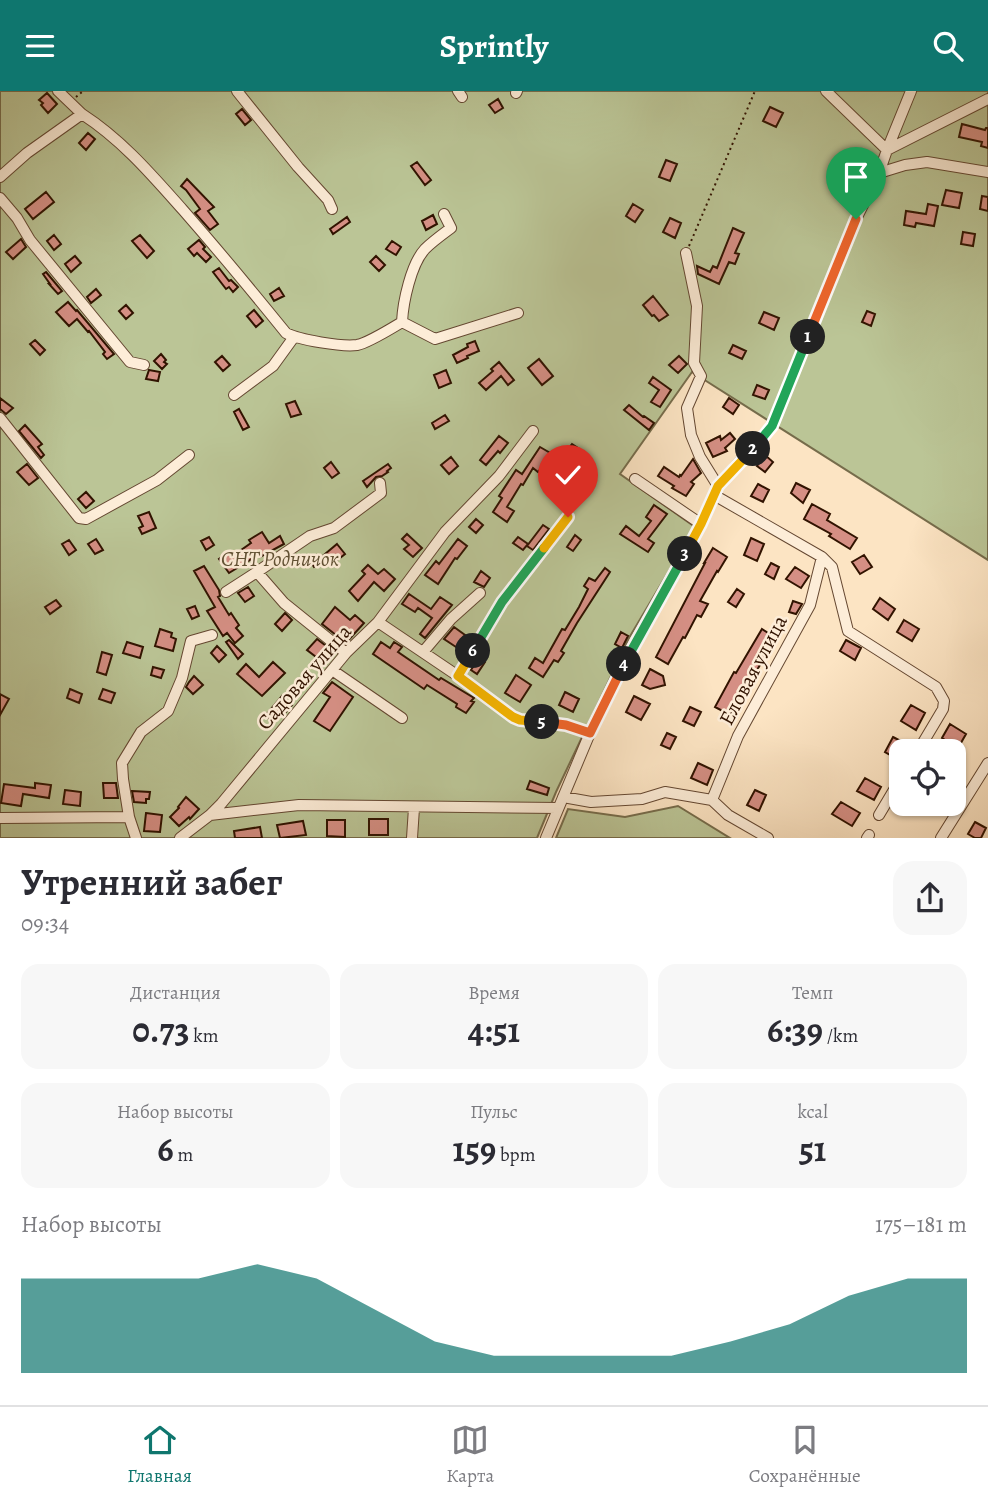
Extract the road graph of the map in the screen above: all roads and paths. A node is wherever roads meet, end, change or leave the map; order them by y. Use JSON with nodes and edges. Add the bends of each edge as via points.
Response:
{"nodes":[{"id":1,"x":58,"y":91,"type":"edge"},
{"id":2,"x":237,"y":91,"type":"edge"},
{"id":3,"x":755,"y":91,"type":"edge"},
{"id":4,"x":826,"y":91,"type":"edge"},
{"id":5,"x":911,"y":91,"type":"edge"},
{"id":6,"x":988,"y":99,"type":"edge"},
{"id":7,"x":82,"y":114,"type":"junction"},
{"id":8,"x":887,"y":150,"type":"junction"},
{"id":9,"x":988,"y":172,"type":"edge"},
{"id":10,"x":879,"y":173,"type":"junction"},
{"id":11,"x":0,"y":177,"type":"edge"},
{"id":12,"x":0,"y":198,"type":"edge"},
{"id":13,"x":332,"y":209,"type":"dead end"},
{"id":14,"x":444,"y":214,"type":"dead end"},
{"id":15,"x":686,"y":253,"type":"joint"},
{"id":16,"x":518,"y":313,"type":"dead end"},
{"id":17,"x":402,"y":322,"type":"junction"},
{"id":18,"x":294,"y":337,"type":"junction"},
{"id":19,"x":144,"y":365,"type":"dead end"},
{"id":20,"x":234,"y":395,"type":"dead end"},
{"id":21,"x":0,"y":418,"type":"edge"},
{"id":22,"x":533,"y":431,"type":"dead end"},
{"id":23,"x":189,"y":455,"type":"dead end"},
{"id":24,"x":635,"y":479,"type":"dead end"},
{"id":25,"x":380,"y":484,"type":"dead end"},
{"id":26,"x":716,"y":491,"type":"junction"},
{"id":27,"x":568,"y":517,"type":"dead end"},
{"id":28,"x":701,"y":524,"type":"junction"},
{"id":29,"x":822,"y":557,"type":"junction"},
{"id":30,"x":257,"y":572,"type":"junction"},
{"id":31,"x":226,"y":592,"type":"dead end"},
{"id":32,"x":480,"y":593,"type":"dead end"},
{"id":33,"x":379,"y":622,"type":"junction"},
{"id":34,"x":212,"y":635,"type":"dead end"},
{"id":35,"x":423,"y":652,"type":"junction"},
{"id":36,"x":346,"y":653,"type":"junction"},
{"id":37,"x":332,"y":670,"type":"junction"},
{"id":38,"x":458,"y":676,"type":"junction"},
{"id":39,"x":402,"y":717,"type":"dead end"},
{"id":40,"x":590,"y":733,"type":"junction"},
{"id":41,"x":925,"y":739,"type":"edge"},
{"id":42,"x":988,"y":763,"type":"edge"},
{"id":43,"x":563,"y":797,"type":"junction"},
{"id":44,"x":889,"y":798,"type":"edge"},
{"id":45,"x":712,"y":800,"type":"junction"},
{"id":46,"x":415,"y":808,"type":"junction"},
{"id":47,"x":558,"y":808,"type":"junction"},
{"id":48,"x":210,"y":815,"type":"junction"},
{"id":49,"x":879,"y":815,"type":"dead end"},
{"id":50,"x":129,"y":817,"type":"junction"},
{"id":51,"x":0,"y":818,"type":"edge"},
{"id":52,"x":136,"y":838,"type":"edge"},
{"id":53,"x":180,"y":838,"type":"edge"},
{"id":54,"x":412,"y":838,"type":"edge"},
{"id":55,"x":546,"y":838,"type":"edge"},
{"id":56,"x":768,"y":838,"type":"edge"},
{"id":57,"x":941,"y":838,"type":"edge"}],
"edges":[{"from":1,"to":7,"type":"street"},
{"from":2,"to":13,"type":"street"},
{"from":3,"to":15,"type":"path"},
{"from":4,"to":8,"type":"street"},
{"from":5,"to":8,"type":"street"},
{"from":6,"to":8,"type":"street"},
{"from":7,"to":11,"type":"street"},
{"from":7,"to":18,"type":"street","via":[[137,158]]},
{"from":8,"to":10,"type":"street"},
{"from":9,"to":10,"type":"street","via":[[927,162]]},
{"from":10,"to":26,"type":"street","via":[[772,426]]},
{"from":12,"to":19,"type":"street","via":[[130,362]]},
{"from":14,"to":17,"type":"street","via":[[451,228],[424,250],[411,276]]},
{"from":15,"to":26,"type":"street","via":[[697,306],[694,363],[701,376],[687,408],[691,435]]},
{"from":16,"to":17,"type":"street","via":[[435,339]]},
{"from":17,"to":18,"type":"street","via":[[359,345]]},
{"from":18,"to":20,"type":"street","via":[[273,366]]},
{"from":21,"to":23,"type":"street","via":[[83,519],[157,479]]},
{"from":22,"to":33,"type":"street","via":[[499,476],[445,532]]},
{"from":24,"to":28,"type":"street"},
{"from":25,"to":30,"type":"street","via":[[381,493],[334,528],[310,536]]},
{"from":26,"to":28,"type":"street"},
{"from":26,"to":29,"type":"street"},
{"from":27,"to":38,"type":"street","via":[[502,602]]},
{"from":28,"to":40,"type":"street"},
{"from":29,"to":41,"type":"street","via":[[832,567],[848,631],[936,687],[944,701]]},
{"from":29,"to":45,"type":"street","name":"Еловая улица","via":[[810,605],[738,736]]},
{"from":30,"to":31,"type":"street"},
{"from":30,"to":36,"type":"street","via":[[284,603]]},
{"from":32,"to":35,"type":"street"},
{"from":33,"to":35,"type":"street","name":"Садовая улица"},
{"from":33,"to":36,"type":"street","name":"Садовая улица"},
{"from":34,"to":50,"type":"street","via":[[191,641],[168,711],[141,731],[122,763]]},
{"from":35,"to":38,"type":"street","name":"Садовая улица"},
{"from":36,"to":37,"type":"street","name":"Садовая улица"},
{"from":37,"to":39,"type":"street"},
{"from":37,"to":48,"type":"street","name":"Садовая улица"},
{"from":38,"to":40,"type":"street","name":"Садовая улица","via":[[513,717]]},
{"from":40,"to":43,"type":"street"},
{"from":42,"to":57,"type":"street"},
{"from":43,"to":45,"type":"street","via":[[591,802],[642,799],[665,792]]},
{"from":43,"to":47,"type":"street"},
{"from":44,"to":49,"type":"street"},
{"from":45,"to":56,"type":"street"},
{"from":46,"to":47,"type":"street"},
{"from":46,"to":48,"type":"street","via":[[299,805]]},
{"from":46,"to":54,"type":"street"},
{"from":47,"to":55,"type":"street"},
{"from":48,"to":53,"type":"street","name":"Садовая улица"},
{"from":50,"to":51,"type":"street"},
{"from":50,"to":52,"type":"street"}]}
